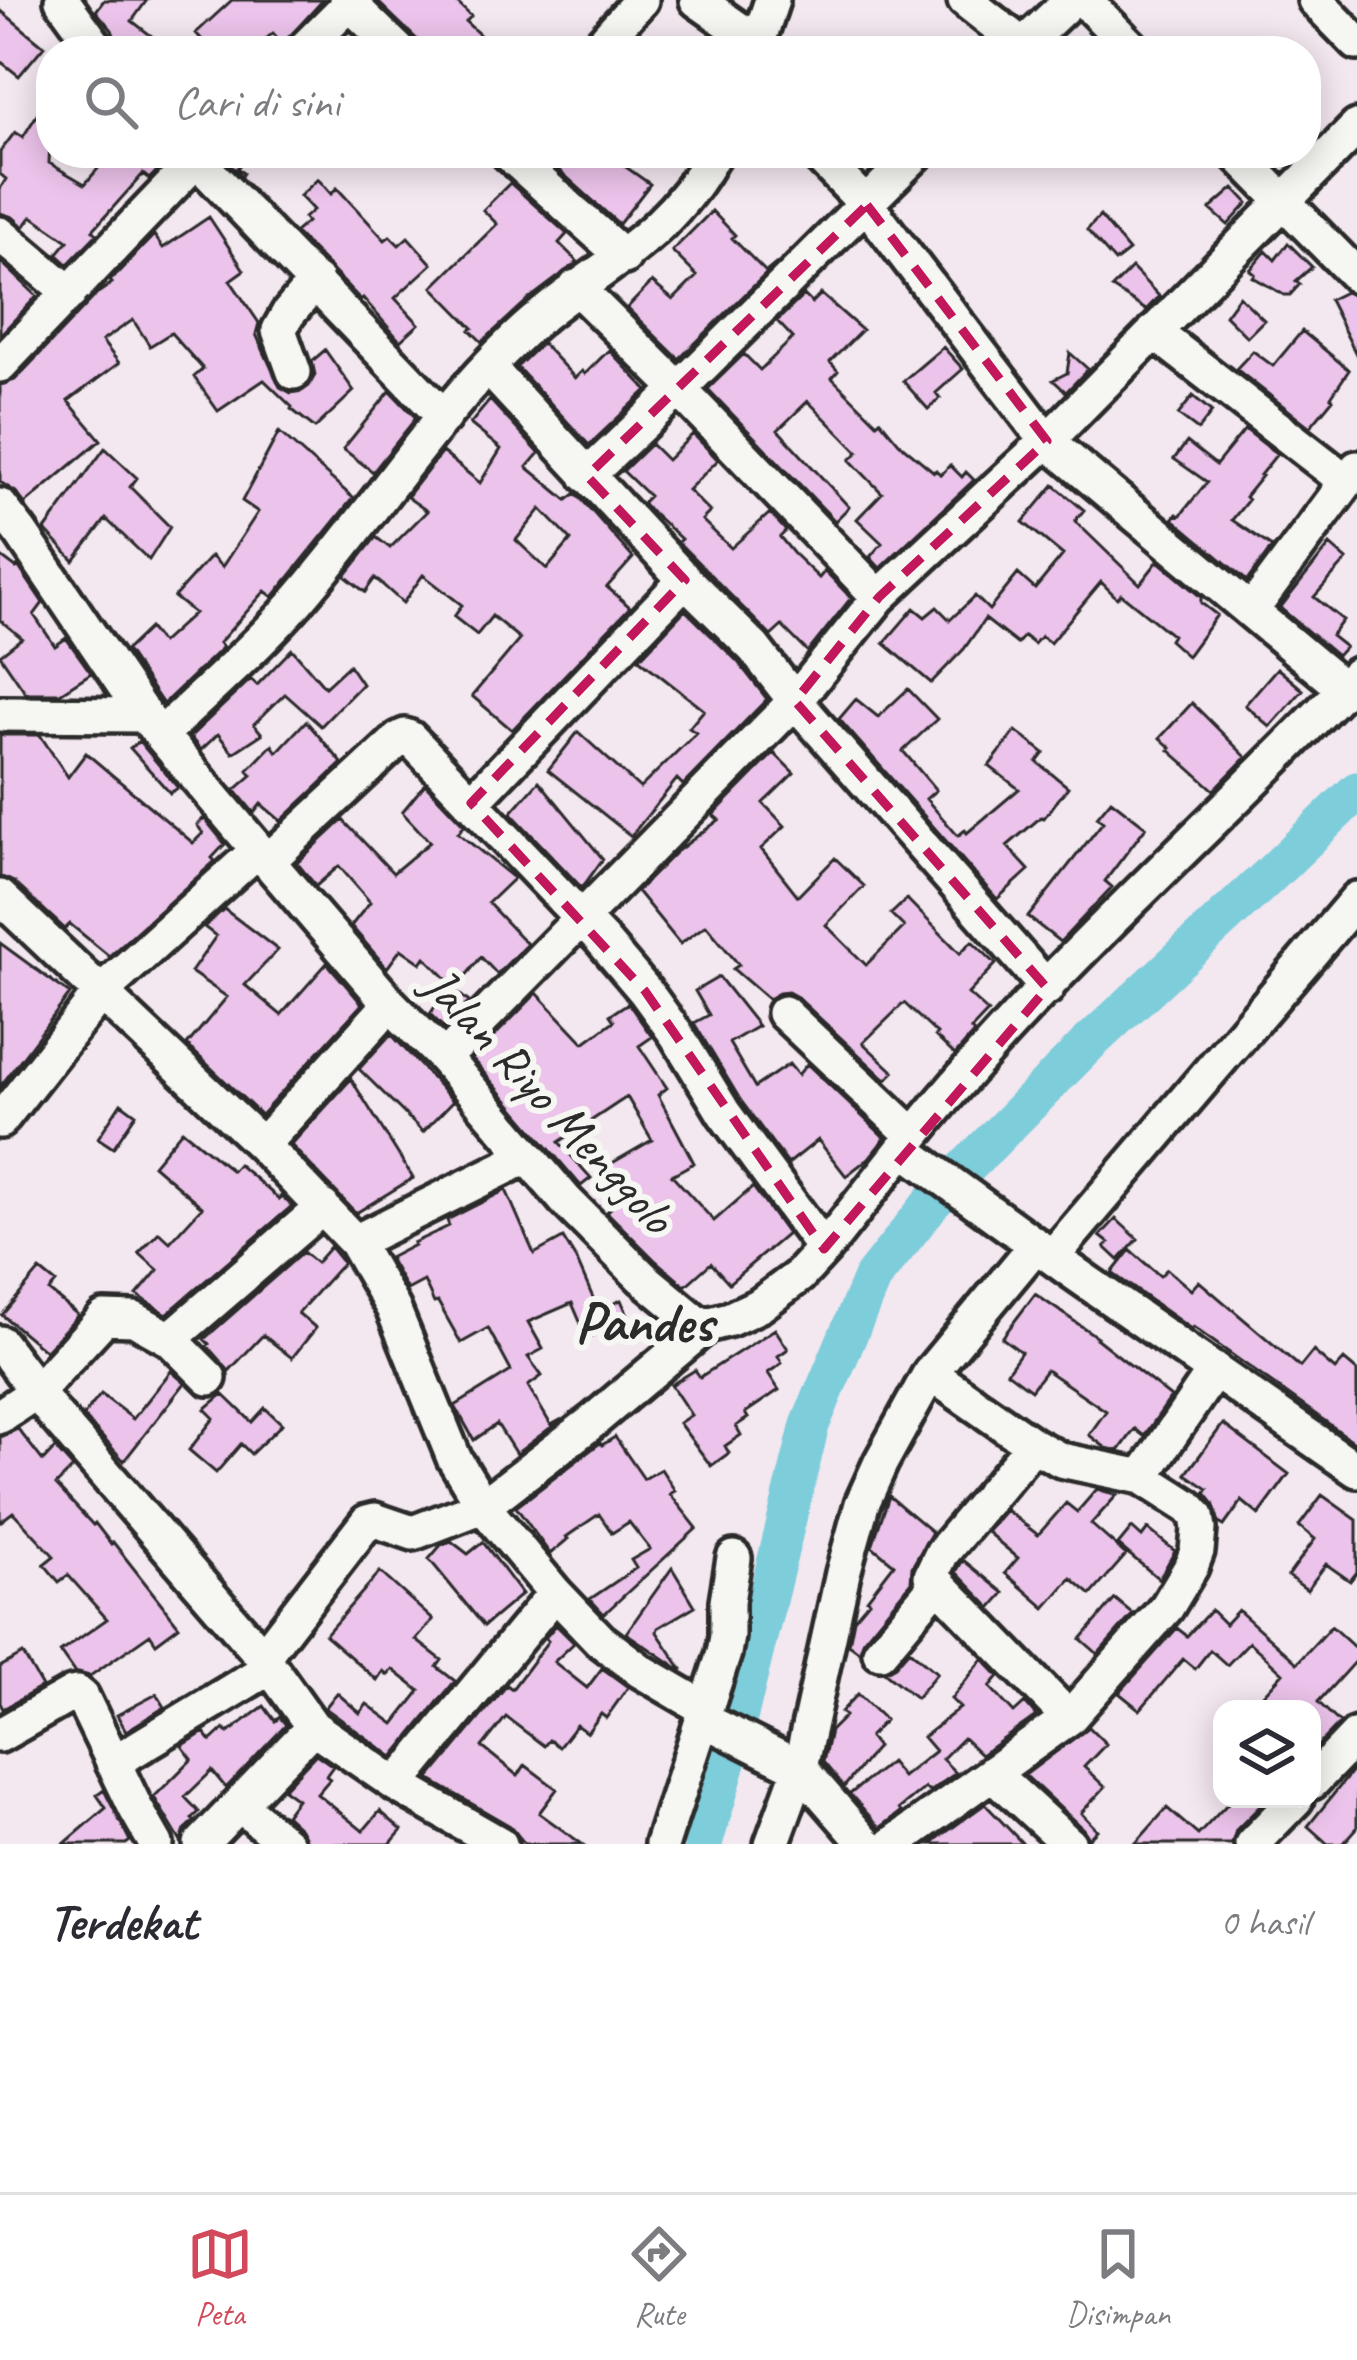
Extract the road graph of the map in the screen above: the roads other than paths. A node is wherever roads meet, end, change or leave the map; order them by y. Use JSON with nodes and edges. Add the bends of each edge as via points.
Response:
{"nodes":[{"id":1,"x":62,"y":0,"type":"edge"},
{"id":2,"x":641,"y":0,"type":"edge"},
{"id":3,"x":697,"y":0,"type":"edge"},
{"id":4,"x":772,"y":0,"type":"edge"},
{"id":5,"x":965,"y":0,"type":"edge"},
{"id":6,"x":1071,"y":0,"type":"edge"},
{"id":7,"x":1084,"y":0,"type":"edge"},
{"id":8,"x":1315,"y":0,"type":"edge"},
{"id":9,"x":349,"y":1,"type":"edge"},
{"id":10,"x":88,"y":36,"type":"edge"},
{"id":11,"x":316,"y":36,"type":"edge"},
{"id":12,"x":384,"y":36,"type":"edge"},
{"id":13,"x":609,"y":36,"type":"edge"},
{"id":14,"x":743,"y":36,"type":"edge"},
{"id":15,"x":759,"y":36,"type":"edge"},
{"id":16,"x":1006,"y":36,"type":"edge"},
{"id":17,"x":1033,"y":36,"type":"edge"},
{"id":18,"x":1120,"y":36,"type":"edge"},
{"id":19,"x":1357,"y":43,"type":"edge"},
{"id":20,"x":1357,"y":127,"type":"edge"},
{"id":21,"x":1321,"y":164,"type":"edge"},
{"id":22,"x":185,"y":168,"type":"edge"},
{"id":23,"x":209,"y":168,"type":"edge"},
{"id":24,"x":525,"y":168,"type":"edge"},
{"id":25,"x":704,"y":168,"type":"edge"},
{"id":26,"x":831,"y":168,"type":"edge"},
{"id":27,"x":903,"y":168,"type":"edge"},
{"id":28,"x":1251,"y":168,"type":"edge"},
{"id":29,"x":1317,"y":168,"type":"edge"},
{"id":30,"x":1284,"y":202,"type":"junction"},
{"id":31,"x":867,"y":205,"type":"junction"},
{"id":32,"x":0,"y":234,"type":"edge"},
{"id":33,"x":624,"y":257,"type":"junction"},
{"id":34,"x":1357,"y":276,"type":"edge"},
{"id":35,"x":316,"y":281,"type":"junction"},
{"id":36,"x":576,"y":287,"type":"junction"},
{"id":37,"x":70,"y":292,"type":"junction"},
{"id":38,"x":1154,"y":332,"type":"junction"},
{"id":39,"x":0,"y":364,"type":"edge"},
{"id":40,"x":488,"y":367,"type":"junction"},
{"id":41,"x":294,"y":372,"type":"dead end"},
{"id":42,"x":679,"y":389,"type":"junction"},
{"id":43,"x":444,"y":416,"type":"junction"},
{"id":44,"x":1047,"y":441,"type":"junction"},
{"id":45,"x":1352,"y":475,"type":"edge"},
{"id":46,"x":586,"y":476,"type":"junction"},
{"id":47,"x":0,"y":506,"type":"edge"},
{"id":48,"x":685,"y":580,"type":"junction"},
{"id":49,"x":879,"y":597,"type":"junction"},
{"id":50,"x":1251,"y":611,"type":"junction"},
{"id":51,"x":1351,"y":682,"type":"edge"},
{"id":52,"x":795,"y":701,"type":"junction"},
{"id":53,"x":0,"y":714,"type":"edge"},
{"id":54,"x":153,"y":725,"type":"junction"},
{"id":55,"x":471,"y":803,"type":"junction"},
{"id":56,"x":263,"y":856,"type":"junction"},
{"id":57,"x":0,"y":897,"type":"edge"},
{"id":58,"x":1357,"y":899,"type":"edge"},
{"id":59,"x":581,"y":919,"type":"junction"},
{"id":60,"x":1047,"y":988,"type":"junction"},
{"id":61,"x":102,"y":991,"type":"junction"},
{"id":62,"x":390,"y":1004,"type":"junction"},
{"id":63,"x":784,"y":1013,"type":"dead end"},
{"id":64,"x":445,"y":1058,"type":"junction"},
{"id":65,"x":0,"y":1121,"type":"edge"},
{"id":66,"x":262,"y":1145,"type":"junction"},
{"id":67,"x":909,"y":1146,"type":"junction"},
{"id":68,"x":526,"y":1157,"type":"junction"},
{"id":69,"x":323,"y":1207,"type":"junction"},
{"id":70,"x":356,"y":1242,"type":"junction"},
{"id":71,"x":824,"y":1249,"type":"junction"},
{"id":72,"x":1044,"y":1251,"type":"junction"},
{"id":73,"x":707,"y":1325,"type":"junction"},
{"id":74,"x":170,"y":1339,"type":"junction"},
{"id":75,"x":0,"y":1343,"type":"edge"},
{"id":76,"x":1215,"y":1370,"type":"junction"},
{"id":77,"x":930,"y":1373,"type":"junction"},
{"id":78,"x":209,"y":1378,"type":"dead end"},
{"id":79,"x":35,"y":1392,"type":"junction"},
{"id":80,"x":0,"y":1416,"type":"edge"},
{"id":81,"x":1033,"y":1444,"type":"junction"},
{"id":82,"x":1357,"y":1470,"type":"edge"},
{"id":83,"x":1142,"y":1477,"type":"junction"},
{"id":84,"x":483,"y":1506,"type":"junction"},
{"id":85,"x":734,"y":1558,"type":"dead end"},
{"id":86,"x":937,"y":1584,"type":"junction"},
{"id":87,"x":555,"y":1594,"type":"junction"},
{"id":88,"x":880,"y":1652,"type":"dead end"},
{"id":89,"x":266,"y":1663,"type":"junction"},
{"id":90,"x":706,"y":1717,"type":"junction"},
{"id":91,"x":1070,"y":1718,"type":"junction"},
{"id":92,"x":314,"y":1727,"type":"junction"},
{"id":93,"x":0,"y":1735,"type":"edge"},
{"id":94,"x":1357,"y":1736,"type":"edge"},
{"id":95,"x":788,"y":1762,"type":"junction"},
{"id":96,"x":113,"y":1763,"type":"junction"},
{"id":97,"x":1321,"y":1773,"type":"edge"},
{"id":98,"x":994,"y":1775,"type":"junction"},
{"id":99,"x":397,"y":1785,"type":"junction"},
{"id":100,"x":240,"y":1805,"type":"junction"},
{"id":101,"x":1287,"y":1808,"type":"edge"},
{"id":102,"x":156,"y":1844,"type":"edge"},
{"id":103,"x":201,"y":1844,"type":"edge"},
{"id":104,"x":286,"y":1844,"type":"edge"},
{"id":105,"x":500,"y":1844,"type":"edge"},
{"id":106,"x":662,"y":1844,"type":"edge"},
{"id":107,"x":772,"y":1844,"type":"edge"},
{"id":108,"x":866,"y":1844,"type":"edge"},
{"id":109,"x":893,"y":1844,"type":"edge"},
{"id":110,"x":1069,"y":1844,"type":"edge"},
{"id":111,"x":1252,"y":1844,"type":"edge"}],
"edges":[{"from":1,"to":10,"type":"street"},
{"from":2,"to":13,"type":"street"},
{"from":3,"to":14,"type":"street"},
{"from":4,"to":15,"type":"street"},
{"from":5,"to":16,"type":"street"},
{"from":6,"to":17,"type":"street"},
{"from":7,"to":18,"type":"street"},
{"from":8,"to":19,"type":"street"},
{"from":9,"to":11,"type":"street"},
{"from":9,"to":12,"type":"street"},
{"from":20,"to":21,"type":"street"},
{"from":22,"to":37,"type":"street"},
{"from":23,"to":35,"type":"street"},
{"from":24,"to":33,"type":"street"},
{"from":25,"to":33,"type":"street","via":[[679,207]]},
{"from":26,"to":31,"type":"street"},
{"from":27,"to":31,"type":"street"},
{"from":28,"to":30,"type":"street"},
{"from":29,"to":30,"type":"street"},
{"from":30,"to":34,"type":"street"},
{"from":30,"to":38,"type":"street"},
{"from":31,"to":42,"type":"street"},
{"from":31,"to":44,"type":"street"},
{"from":32,"to":37,"type":"street"},
{"from":33,"to":36,"type":"street"},
{"from":35,"to":41,"type":"street","via":[[280,330]]},
{"from":35,"to":43,"type":"street"},
{"from":36,"to":40,"type":"street"},
{"from":36,"to":42,"type":"street"},
{"from":37,"to":39,"type":"street"},
{"from":38,"to":44,"type":"street"},
{"from":38,"to":45,"type":"street"},
{"from":40,"to":43,"type":"street"},
{"from":40,"to":46,"type":"street"},
{"from":42,"to":46,"type":"street"},
{"from":42,"to":49,"type":"street"},
{"from":43,"to":54,"type":"street","via":[[292,606]]},
{"from":44,"to":49,"type":"street"},
{"from":44,"to":50,"type":"street"},
{"from":45,"to":50,"type":"street"},
{"from":46,"to":48,"type":"street"},
{"from":47,"to":54,"type":"street","name":"Jalan Riyo Menggolo"},
{"from":48,"to":52,"type":"street"},
{"from":48,"to":55,"type":"street"},
{"from":49,"to":52,"type":"street"},
{"from":50,"to":51,"type":"street"},
{"from":51,"to":60,"type":"street"},
{"from":52,"to":59,"type":"street"},
{"from":52,"to":60,"type":"street"},
{"from":53,"to":54,"type":"street"},
{"from":54,"to":56,"type":"street","name":"Jalan Riyo Menggolo"},
{"from":55,"to":56,"type":"street","via":[[405,736]]},
{"from":55,"to":59,"type":"street"},
{"from":56,"to":61,"type":"street"},
{"from":56,"to":62,"type":"street","name":"Jalan Riyo Menggolo"},
{"from":57,"to":61,"type":"street"},
{"from":58,"to":72,"type":"street"},
{"from":59,"to":64,"type":"street"},
{"from":59,"to":71,"type":"street","via":[[645,991]]},
{"from":60,"to":67,"type":"street"},
{"from":61,"to":65,"type":"street"},
{"from":61,"to":66,"type":"street"},
{"from":62,"to":64,"type":"street","name":"Jalan Riyo Menggolo"},
{"from":62,"to":66,"type":"street"},
{"from":63,"to":67,"type":"street"},
{"from":64,"to":68,"type":"street","name":"Jalan Riyo Menggolo"},
{"from":66,"to":69,"type":"street"},
{"from":67,"to":71,"type":"street"},
{"from":67,"to":72,"type":"street"},
{"from":68,"to":70,"type":"street"},
{"from":68,"to":73,"type":"street","name":"Jalan Riyo Menggolo","via":[[642,1277]]},
{"from":69,"to":70,"type":"street"},
{"from":69,"to":74,"type":"street"},
{"from":70,"to":84,"type":"street"},
{"from":71,"to":73,"type":"street","via":[[760,1305]]},
{"from":72,"to":76,"type":"street"},
{"from":72,"to":77,"type":"street"},
{"from":73,"to":84,"type":"street"},
{"from":74,"to":78,"type":"street"},
{"from":74,"to":79,"type":"street","via":[[134,1319],[104,1318]]},
{"from":75,"to":79,"type":"street"},
{"from":76,"to":82,"type":"street"},
{"from":76,"to":83,"type":"street"},
{"from":77,"to":81,"type":"street"},
{"from":77,"to":95,"type":"street","via":[[862,1504]]},
{"from":79,"to":80,"type":"street"},
{"from":79,"to":89,"type":"street"},
{"from":81,"to":83,"type":"street","via":[[1061,1460]]},
{"from":81,"to":86,"type":"street","via":[[942,1553],[930,1574]]},
{"from":83,"to":91,"type":"street","via":[[1197,1516],[1197,1551],[1167,1606]]},
{"from":84,"to":87,"type":"street"},
{"from":84,"to":89,"type":"street","via":[[413,1533],[367,1522]]},
{"from":85,"to":90,"type":"street","via":[[724,1653]]},
{"from":86,"to":88,"type":"street"},
{"from":86,"to":91,"type":"street"},
{"from":87,"to":90,"type":"street","via":[[619,1656]]},
{"from":87,"to":99,"type":"street"},
{"from":89,"to":92,"type":"street"},
{"from":89,"to":96,"type":"street"},
{"from":90,"to":95,"type":"street"},
{"from":90,"to":106,"type":"street"},
{"from":91,"to":98,"type":"street"},
{"from":92,"to":99,"type":"street"},
{"from":92,"to":100,"type":"street"},
{"from":93,"to":96,"type":"street","via":[[77,1694]]},
{"from":94,"to":97,"type":"street"},
{"from":95,"to":107,"type":"street"},
{"from":95,"to":108,"type":"street"},
{"from":96,"to":102,"type":"street"},
{"from":98,"to":109,"type":"street"},
{"from":98,"to":110,"type":"street"},
{"from":99,"to":105,"type":"street"},
{"from":100,"to":103,"type":"street"},
{"from":100,"to":104,"type":"street"},
{"from":101,"to":111,"type":"street"}]}
